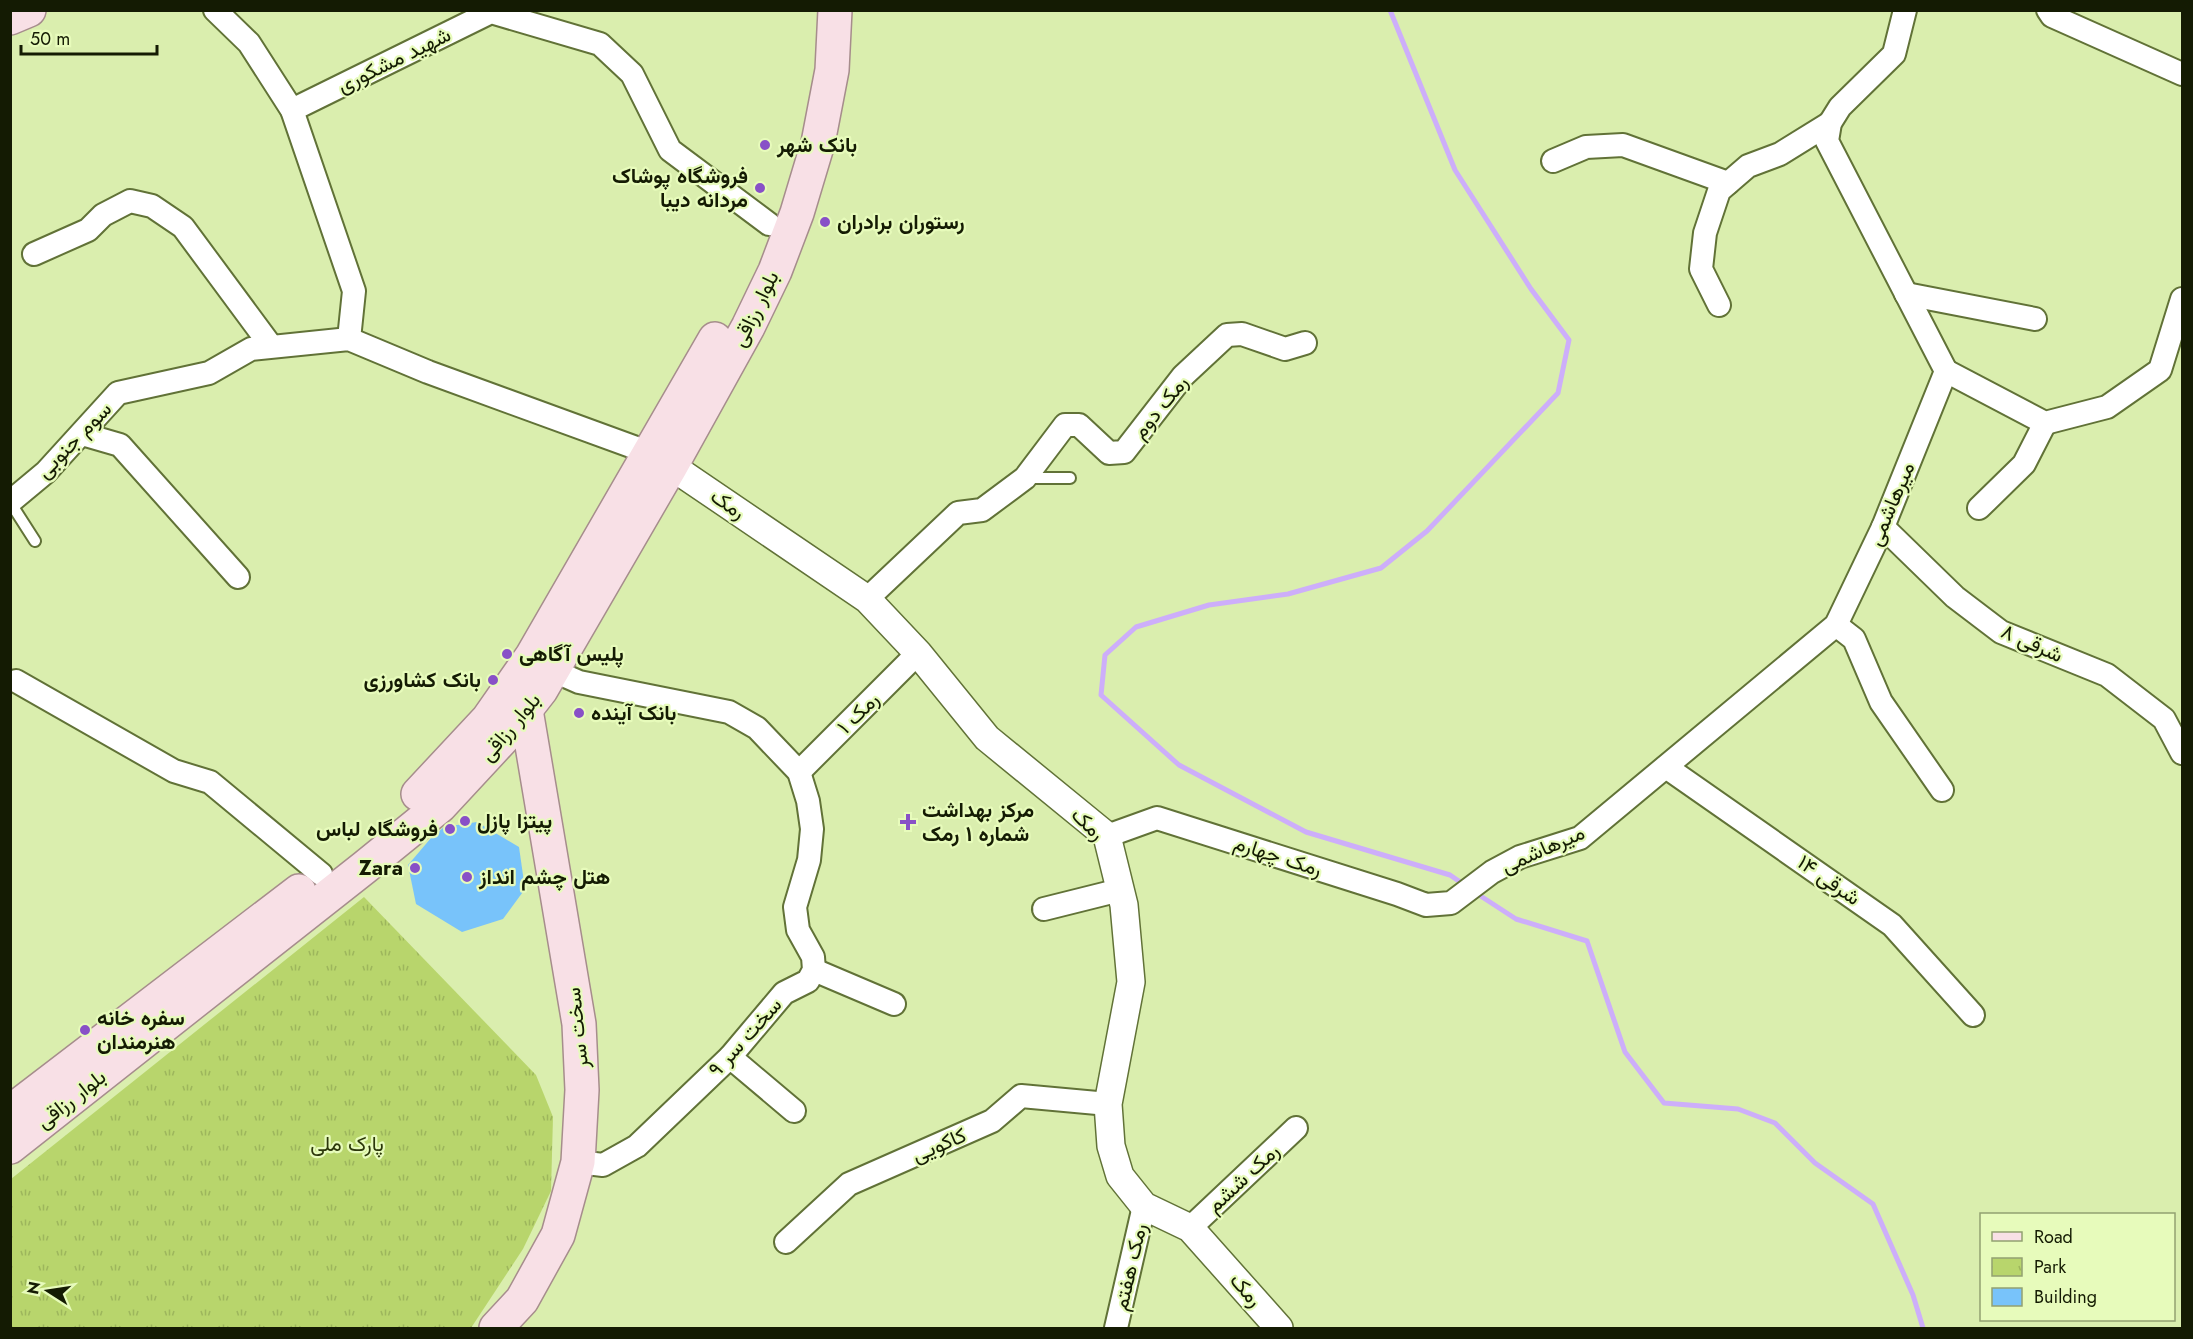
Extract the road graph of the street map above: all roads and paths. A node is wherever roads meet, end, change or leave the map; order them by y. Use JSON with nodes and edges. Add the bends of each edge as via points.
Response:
{"nodes":[{"id":1,"x":29,"y":10,"type":"edge"},
{"id":2,"x":215,"y":10,"type":"edge"},
{"id":3,"x":813,"y":10,"type":"edge"},
{"id":4,"x":835,"y":10,"type":"edge"},
{"id":5,"x":1905,"y":10,"type":"edge"},
{"id":6,"x":2048,"y":10,"type":"edge"},
{"id":7,"x":10,"y":18,"type":"edge"},
{"id":8,"x":2182,"y":74,"type":"edge"},
{"id":9,"x":292,"y":110,"type":"junction"},
{"id":10,"x":1830,"y":123,"type":"junction"},
{"id":11,"x":1553,"y":161,"type":"dead end"},
{"id":12,"x":1728,"y":183,"type":"junction"},
{"id":13,"x":769,"y":224,"type":"junction"},
{"id":14,"x":34,"y":254,"type":"dead end"},
{"id":15,"x":1906,"y":294,"type":"junction"},
{"id":16,"x":2182,"y":299,"type":"edge"},
{"id":17,"x":1719,"y":305,"type":"dead end"},
{"id":18,"x":2035,"y":319,"type":"dead end"},
{"id":19,"x":349,"y":339,"type":"junction"},
{"id":20,"x":1305,"y":343,"type":"dead end"},
{"id":21,"x":271,"y":346,"type":"junction"},
{"id":22,"x":1946,"y":371,"type":"junction"},
{"id":23,"x":2044,"y":423,"type":"junction"},
{"id":24,"x":82,"y":434,"type":"junction"},
{"id":25,"x":660,"y":459,"type":"junction"},
{"id":26,"x":1025,"y":478,"type":"junction"},
{"id":27,"x":1070,"y":478,"type":"dead end"},
{"id":28,"x":10,"y":502,"type":"edge"},
{"id":29,"x":1979,"y":508,"type":"dead end"},
{"id":30,"x":1882,"y":527,"type":"junction"},
{"id":31,"x":35,"y":541,"type":"dead end"},
{"id":32,"x":238,"y":576,"type":"dead end"},
{"id":33,"x":867,"y":599,"type":"junction"},
{"id":34,"x":1836,"y":625,"type":"junction"},
{"id":35,"x":918,"y":653,"type":"junction"},
{"id":36,"x":543,"y":663,"type":"junction"},
{"id":37,"x":16,"y":681,"type":"dead end"},
{"id":38,"x":516,"y":703,"type":"junction"},
{"id":39,"x":2182,"y":753,"type":"edge"},
{"id":40,"x":1666,"y":767,"type":"junction"},
{"id":41,"x":799,"y":772,"type":"junction"},
{"id":42,"x":1942,"y":790,"type":"dead end"},
{"id":43,"x":1107,"y":836,"type":"junction"},
{"id":44,"x":321,"y":874,"type":"junction"},
{"id":45,"x":1120,"y":890,"type":"junction"},
{"id":46,"x":1451,"y":903,"type":"joint"},
{"id":47,"x":1044,"y":909,"type":"dead end"},
{"id":48,"x":814,"y":970,"type":"junction"},
{"id":49,"x":894,"y":1004,"type":"dead end"},
{"id":50,"x":1973,"y":1015,"type":"dead end"},
{"id":51,"x":730,"y":1058,"type":"junction"},
{"id":52,"x":1108,"y":1104,"type":"junction"},
{"id":53,"x":10,"y":1112,"type":"edge"},
{"id":54,"x":794,"y":1112,"type":"dead end"},
{"id":55,"x":1296,"y":1128,"type":"dead end"},
{"id":56,"x":10,"y":1147,"type":"edge"},
{"id":57,"x":578,"y":1162,"type":"junction"},
{"id":58,"x":1144,"y":1206,"type":"junction"},
{"id":59,"x":1190,"y":1228,"type":"junction"},
{"id":60,"x":786,"y":1242,"type":"dead end"},
{"id":61,"x":496,"y":1329,"type":"edge"},
{"id":62,"x":1116,"y":1329,"type":"edge"},
{"id":63,"x":1279,"y":1329,"type":"edge"}],
"edges":[{"from":1,"to":7,"type":"main road"},
{"from":2,"to":9,"type":"street","via":[[249,43]]},
{"from":3,"to":13,"type":"main road","name":"بلوار رزاقی","via":[[810,67],[797,137]]},
{"from":4,"to":25,"type":"main road","name":"بلوار رزاقی","via":[[832,70],[818,143],[775,271],[748,327]]},
{"from":5,"to":10,"type":"street","via":[[1894,54],[1840,107]]},
{"from":6,"to":8,"type":"street","via":[[2052,16]]},
{"from":9,"to":13,"type":"street","name":"شهید مشکوری","via":[[491,12],[600,44],[632,74],[669,150]]},
{"from":9,"to":19,"type":"street","via":[[354,291]]},
{"from":10,"to":12,"type":"street","via":[[1780,154],[1748,166]]},
{"from":10,"to":15,"type":"street","via":[[1827,141]]},
{"from":11,"to":12,"type":"street","via":[[1586,147],[1623,145]]},
{"from":12,"to":17,"type":"street","via":[[1719,191],[1705,232],[1701,269]]},
{"from":13,"to":25,"type":"main road","name":"بلوار رزاقی","via":[[755,262]]},
{"from":14,"to":21,"type":"street","via":[[88,230],[103,215],[129,201],[152,206],[183,227]]},
{"from":15,"to":18,"type":"street"},
{"from":15,"to":22,"type":"street"},
{"from":16,"to":23,"type":"street","via":[[2160,369],[2107,407]]},
{"from":19,"to":21,"type":"street","name":"سوم جنوبی"},
{"from":19,"to":25,"type":"street"},
{"from":20,"to":26,"type":"street","name":"رمک دوم","via":[[1285,349],[1242,334],[1227,335],[1183,376],[1124,452],[1109,453],[1079,425],[1065,425]]},
{"from":21,"to":24,"type":"street","name":"سوم جنوبی","via":[[251,348],[209,373],[118,393]]},
{"from":22,"to":23,"type":"street"},
{"from":22,"to":30,"type":"street","name":"میرهاشمی"},
{"from":23,"to":29,"type":"street","via":[[2024,464]]},
{"from":24,"to":28,"type":"street","name":"سوم جنوبی"},
{"from":24,"to":32,"type":"street","via":[[120,445]]},
{"from":25,"to":33,"type":"street","name":"رمک"},
{"from":25,"to":36,"type":"main road","name":"بلوار رزاقی"},
{"from":26,"to":27,"type":"lane"},
{"from":26,"to":33,"type":"street","name":"رمک دوم","via":[[982,510],[958,513]]},
{"from":28,"to":31,"type":"lane"},
{"from":30,"to":34,"type":"street","name":"میرهاشمی"},
{"from":30,"to":39,"type":"street","name":"شرقی ۸","via":[[1955,597],[2001,632],[2107,675],[2164,719]]},
{"from":33,"to":35,"type":"street","name":"رمک"},
{"from":34,"to":40,"type":"street","name":"میرهاشمی"},
{"from":34,"to":42,"type":"street","via":[[1854,639],[1881,702]]},
{"from":35,"to":41,"type":"street","name":"رمک ۱"},
{"from":35,"to":43,"type":"street","name":"رمک","via":[[987,738]]},
{"from":36,"to":38,"type":"main road","name":"بلوار رزاقی"},
{"from":36,"to":41,"type":"street","via":[[579,682],[729,712],[757,728]]},
{"from":37,"to":44,"type":"street","via":[[174,771],[210,782]]},
{"from":38,"to":44,"type":"main road","name":"بلوار رزاقی","via":[[488,719],[424,789]]},
{"from":38,"to":56,"type":"main road","name":"بلوار رزاقی","via":[[505,736],[440,806]]},
{"from":38,"to":57,"type":"main road","name":"سخت سر","via":[[579,1024],[582,1090]]},
{"from":40,"to":46,"type":"street","name":"میرهاشمی","via":[[1580,838],[1520,857],[1491,872]]},
{"from":40,"to":50,"type":"street","name":"شرقی ۱۴","via":[[1892,925]]},
{"from":41,"to":48,"type":"street","via":[[812,829],[809,860],[795,907],[798,930],[813,957]]},
{"from":43,"to":45,"type":"street","name":"رمک"},
{"from":43,"to":46,"type":"street","name":"رمک چهارم","via":[[1157,818],[1426,905]]},
{"from":44,"to":53,"type":"main road","name":"بلوار رزاقی"},
{"from":45,"to":47,"type":"street"},
{"from":45,"to":52,"type":"street","name":"رمک","via":[[1131,982]]},
{"from":48,"to":49,"type":"street"},
{"from":48,"to":51,"type":"street","name":"سخت سر ۹","via":[[808,981],[784,993]]},
{"from":51,"to":54,"type":"street"},
{"from":51,"to":57,"type":"street","name":"سخت سر ۹","via":[[637,1146],[603,1165]]},
{"from":52,"to":58,"type":"street","name":"رمک","via":[[1111,1146],[1120,1176]]},
{"from":52,"to":60,"type":"street","name":"کاکویی","via":[[1021,1096],[992,1121],[849,1184]]},
{"from":55,"to":59,"type":"street","name":"رمک ششم"},
{"from":57,"to":61,"type":"main road","name":"سخت سر","via":[[558,1235],[522,1300]]},
{"from":58,"to":59,"type":"street","name":"رمک"},
{"from":58,"to":62,"type":"street","name":"رمک هفتم"},
{"from":59,"to":63,"type":"street","name":"رمک"}]}
